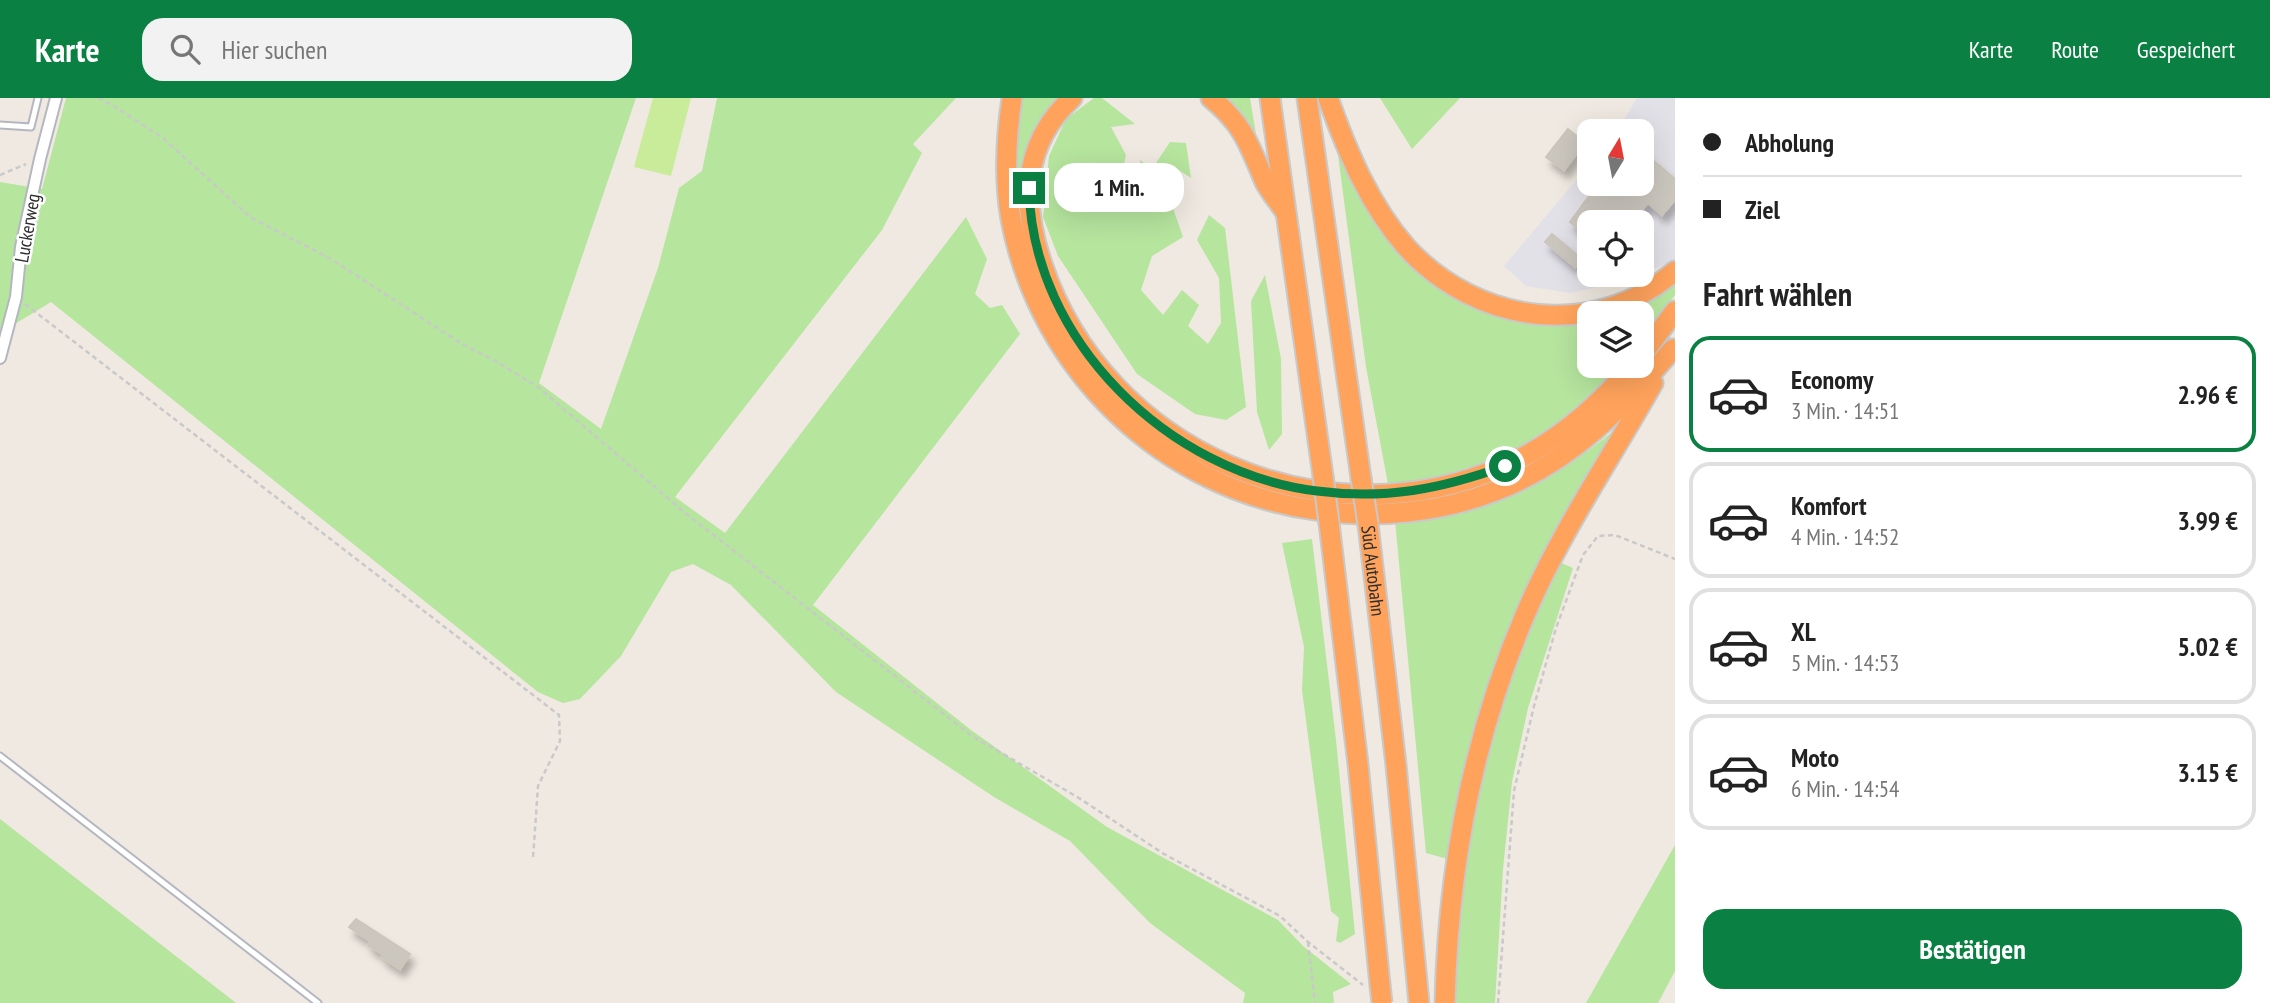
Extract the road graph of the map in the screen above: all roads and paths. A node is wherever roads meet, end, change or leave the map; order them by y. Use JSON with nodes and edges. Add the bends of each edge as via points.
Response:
{"nodes":[{"id":1,"x":38,"y":98,"type":"edge"},
{"id":2,"x":56,"y":98,"type":"edge"},
{"id":3,"x":98,"y":98,"type":"edge"},
{"id":4,"x":1012,"y":98,"type":"edge"},
{"id":5,"x":1072,"y":98,"type":"edge"},
{"id":6,"x":1211,"y":98,"type":"edge"},
{"id":7,"x":1270,"y":98,"type":"edge"},
{"id":8,"x":1307,"y":98,"type":"edge"},
{"id":9,"x":1328,"y":98,"type":"edge"},
{"id":10,"x":0,"y":125,"type":"edge"},
{"id":11,"x":40,"y":159,"type":"junction"},
{"id":12,"x":0,"y":175,"type":"edge"},
{"id":13,"x":1288,"y":217,"type":"junction"},
{"id":14,"x":1675,"y":271,"type":"edge"},
{"id":15,"x":16,"y":297,"type":"junction"},
{"id":16,"x":1675,"y":311,"type":"edge"},
{"id":17,"x":1654,"y":339,"type":"edge"},
{"id":18,"x":1674,"y":347,"type":"edge"},
{"id":19,"x":0,"y":358,"type":"edge"},
{"id":20,"x":1622,"y":378,"type":"edge"},
{"id":21,"x":1675,"y":559,"type":"edge"},
{"id":22,"x":0,"y":756,"type":"edge"},
{"id":23,"x":533,"y":858,"type":"dead end"},
{"id":24,"x":1308,"y":942,"type":"junction"},
{"id":25,"x":1376,"y":992,"type":"edge"},
{"id":26,"x":318,"y":1003,"type":"edge"},
{"id":27,"x":1315,"y":1003,"type":"edge"},
{"id":28,"x":1419,"y":1003,"type":"edge"},
{"id":29,"x":1445,"y":1003,"type":"edge"},
{"id":30,"x":1498,"y":1003,"type":"edge"}],
"edges":[{"from":1,"to":10,"type":"lane","via":[[31,127]]},
{"from":2,"to":11,"type":"street","name":"Luckerweg"},
{"from":3,"to":24,"type":"path","via":[[163,138],[250,217],[331,259],[538,387],[684,512],[972,736],[1079,797],[1164,854],[1280,916]]},
{"from":4,"to":18,"type":"highway","via":[[1006,173],[1011,218],[1022,264],[1062,348],[1088,384],[1151,444],[1244,494],[1293,507],[1378,515],[1497,491],[1541,470],[1596,430]]},
{"from":5,"to":20,"type":"highway","via":[[1046,128],[1031,166],[1030,212],[1047,280],[1081,344],[1133,404],[1189,446],[1219,462],[1277,484],[1317,491],[1396,494],[1434,488],[1505,466],[1544,444],[1580,419]]},
{"from":6,"to":13,"type":"highway","via":[[1243,132],[1266,184]]},
{"from":7,"to":13,"type":"highway","name":"Süd Autobahn"},
{"from":8,"to":28,"type":"highway","name":"Süd Autobahn","bridge":true,"via":[[1368,524]]},
{"from":9,"to":14,"type":"highway","via":[[1358,173],[1380,213],[1408,248],[1472,297],[1530,315],[1566,316],[1600,310],[1635,296]]},
{"from":11,"to":12,"type":"path"},
{"from":11,"to":15,"type":"street","name":"Luckerweg","via":[[21,247]]},
{"from":13,"to":25,"type":"highway","name":"Süd Autobahn","bridge":true,"via":[[1358,764]]},
{"from":15,"to":19,"type":"street","name":"Luckerweg"},
{"from":15,"to":23,"type":"path","via":[[559,715],[560,741],[538,786]]},
{"from":16,"to":17,"type":"highway"},
{"from":18,"to":29,"type":"highway","via":[[1567,531],[1525,614],[1492,703],[1468,790],[1454,878]]},
{"from":21,"to":30,"type":"path","via":[[1615,535],[1598,536],[1583,555],[1552,641],[1514,791]]},
{"from":22,"to":26,"type":"lane"},
{"from":24,"to":25,"type":"path"},
{"from":24,"to":27,"type":"path"}]}
